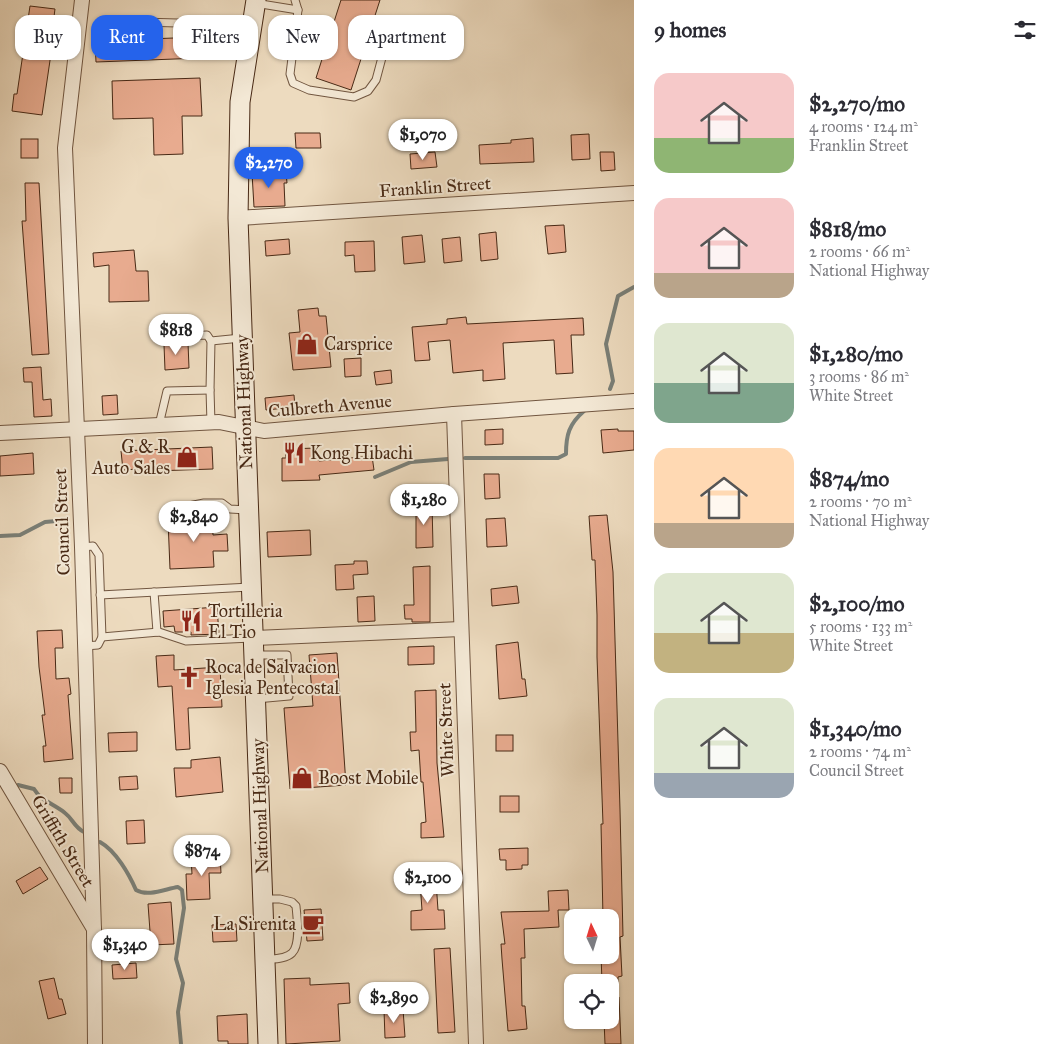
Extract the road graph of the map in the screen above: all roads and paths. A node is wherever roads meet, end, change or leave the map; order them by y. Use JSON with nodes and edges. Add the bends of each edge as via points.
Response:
{"nodes":[{"id":1,"x":82,"y":0,"type":"edge"},
{"id":2,"x":295,"y":0,"type":"edge"},
{"id":3,"x":255,"y":1,"type":"edge"},
{"id":4,"x":298,"y":10,"type":"junction"},
{"id":5,"x":253,"y":15,"type":"edge"},
{"id":6,"x":247,"y":60,"type":"edge"},
{"id":7,"x":381,"y":60,"type":"edge"},
{"id":8,"x":634,"y":193,"type":"edge"},
{"id":9,"x":238,"y":218,"type":"junction"},
{"id":10,"x":167,"y":338,"type":"dead end"},
{"id":11,"x":242,"y":338,"type":"junction"},
{"id":12,"x":211,"y":341,"type":"junction"},
{"id":13,"x":210,"y":390,"type":"junction"},
{"id":14,"x":634,"y":401,"type":"edge"},
{"id":15,"x":454,"y":414,"type":"junction"},
{"id":16,"x":211,"y":423,"type":"junction"},
{"id":17,"x":159,"y":425,"type":"junction"},
{"id":18,"x":245,"y":428,"type":"junction"},
{"id":19,"x":77,"y":430,"type":"junction"},
{"id":20,"x":0,"y":433,"type":"edge"},
{"id":21,"x":168,"y":510,"type":"dead end"},
{"id":22,"x":249,"y":510,"type":"junction"},
{"id":23,"x":82,"y":547,"type":"junction"},
{"id":24,"x":253,"y":587,"type":"junction"},
{"id":25,"x":154,"y":592,"type":"junction"},
{"id":26,"x":100,"y":595,"type":"junction"},
{"id":27,"x":461,"y":629,"type":"junction"},
{"id":28,"x":157,"y":632,"type":"junction"},
{"id":29,"x":102,"y":637,"type":"junction"},
{"id":30,"x":85,"y":646,"type":"junction"},
{"id":31,"x":255,"y":646,"type":"junction"},
{"id":32,"x":256,"y":699,"type":"junction"},
{"id":33,"x":0,"y":771,"type":"edge"},
{"id":34,"x":263,"y":898,"type":"junction"},
{"id":35,"x":94,"y":930,"type":"junction"},
{"id":36,"x":265,"y":960,"type":"junction"},
{"id":37,"x":95,"y":1044,"type":"edge"},
{"id":38,"x":268,"y":1044,"type":"edge"},
{"id":39,"x":476,"y":1044,"type":"edge"}],
"edges":[{"from":1,"to":19,"type":"street","name":"Council Street","via":[[65,148]]},
{"from":2,"to":4,"type":"lane"},
{"from":3,"to":4,"type":"lane"},
{"from":3,"to":5,"type":"main road","name":"National Highway"},
{"from":4,"to":7,"type":"lane","via":[[290,74],[293,83],[309,90],[354,96],[368,92],[376,80]]},
{"from":6,"to":9,"type":"main road","name":"National Highway","via":[[240,102]]},
{"from":8,"to":9,"type":"street","name":"Franklin Street"},
{"from":9,"to":11,"type":"main road","name":"National Highway"},
{"from":10,"to":12,"type":"lane","via":[[207,335]]},
{"from":11,"to":12,"type":"lane"},
{"from":11,"to":18,"type":"main road","name":"National Highway"},
{"from":12,"to":13,"type":"lane"},
{"from":13,"to":16,"type":"lane"},
{"from":13,"to":17,"type":"lane","via":[[167,391]]},
{"from":14,"to":15,"type":"street","name":"Culbreth Avenue"},
{"from":15,"to":18,"type":"street","name":"Culbreth Avenue","via":[[264,431]]},
{"from":15,"to":27,"type":"street","name":"White Street"},
{"from":16,"to":17,"type":"street","name":"Culbreth Avenue"},
{"from":16,"to":18,"type":"street","name":"Culbreth Avenue"},
{"from":17,"to":19,"type":"street","name":"Culbreth Avenue"},
{"from":18,"to":22,"type":"main road","name":"National Highway"},
{"from":19,"to":20,"type":"street","name":"Culbreth Avenue"},
{"from":19,"to":23,"type":"street","name":"Council Street"},
{"from":21,"to":22,"type":"lane","via":[[222,503],[230,509]]},
{"from":22,"to":24,"type":"main road","name":"National Highway"},
{"from":23,"to":26,"type":"lane","via":[[93,546],[97,550]]},
{"from":23,"to":30,"type":"street","name":"Council Street"},
{"from":24,"to":25,"type":"lane"},
{"from":24,"to":31,"type":"main road","name":"National Highway"},
{"from":25,"to":26,"type":"lane"},
{"from":25,"to":28,"type":"lane"},
{"from":26,"to":29,"type":"lane"},
{"from":27,"to":31,"type":"street"},
{"from":27,"to":39,"type":"street","name":"White Street"},
{"from":28,"to":29,"type":"lane"},
{"from":28,"to":31,"type":"lane","via":[[178,640]]},
{"from":29,"to":30,"type":"lane","via":[[98,645]]},
{"from":30,"to":35,"type":"street","name":"Council Street"},
{"from":31,"to":32,"type":"main road","name":"National Highway"},
{"from":31,"to":32,"type":"lane","via":[[287,655],[289,696]]},
{"from":32,"to":34,"type":"main road","name":"National Highway"},
{"from":33,"to":35,"type":"street","name":"Griffith Street"},
{"from":34,"to":36,"type":"main road","name":"National Highway"},
{"from":34,"to":36,"type":"lane","via":[[280,899],[296,906],[296,945],[292,953]]},
{"from":35,"to":37,"type":"street","name":"Council Street"},
{"from":36,"to":38,"type":"main road","name":"National Highway"}]}
